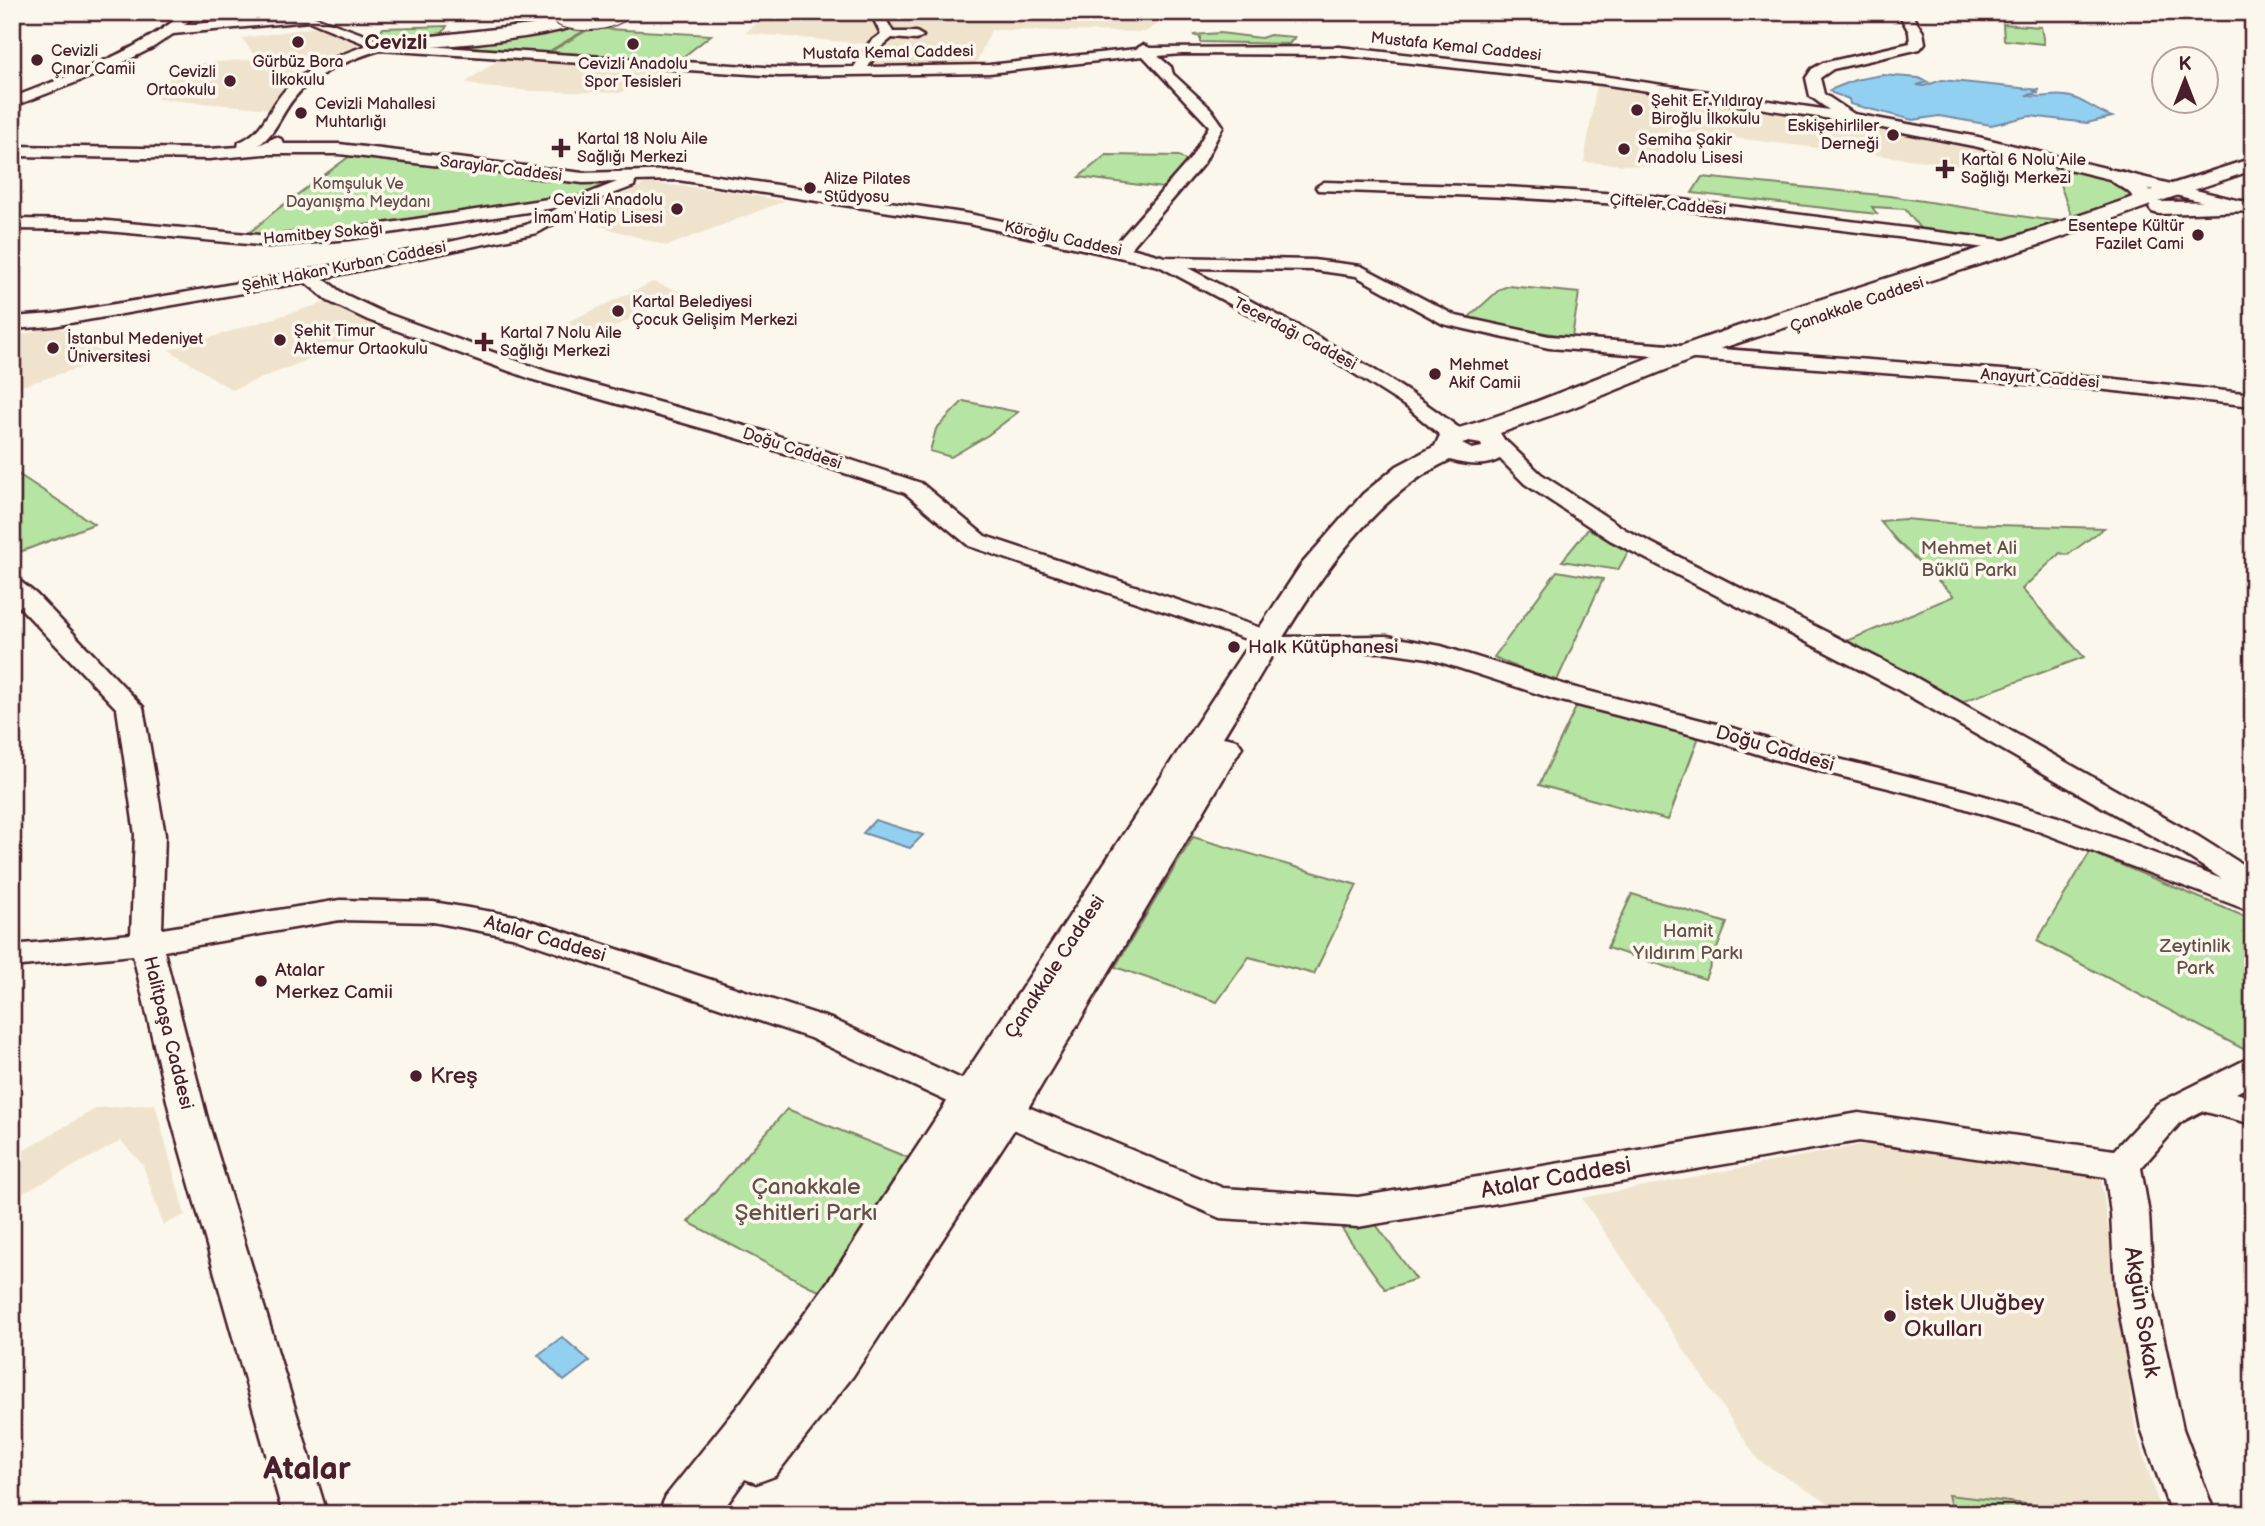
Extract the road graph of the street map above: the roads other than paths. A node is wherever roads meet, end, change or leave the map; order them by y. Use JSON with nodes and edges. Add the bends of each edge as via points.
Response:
{"nodes":[{"id":1,"x":186,"y":12,"type":"edge"},
{"id":2,"x":337,"y":12,"type":"edge"},
{"id":3,"x":562,"y":12,"type":"edge"},
{"id":4,"x":584,"y":12,"type":"edge"},
{"id":5,"x":594,"y":12,"type":"edge"},
{"id":6,"x":620,"y":12,"type":"edge"},
{"id":7,"x":876,"y":12,"type":"edge"},
{"id":8,"x":883,"y":12,"type":"edge"},
{"id":9,"x":1904,"y":12,"type":"edge"},
{"id":10,"x":314,"y":18,"type":"junction"},
{"id":11,"x":172,"y":30,"type":"junction"},
{"id":12,"x":892,"y":37,"type":"junction"},
{"id":13,"x":912,"y":38,"type":"dead end"},
{"id":14,"x":426,"y":44,"type":"junction"},
{"id":15,"x":387,"y":45,"type":"junction"},
{"id":16,"x":1141,"y":49,"type":"junction"},
{"id":17,"x":601,"y":60,"type":"junction"},
{"id":18,"x":862,"y":71,"type":"junction"},
{"id":19,"x":1814,"y":89,"type":"junction"},
{"id":20,"x":12,"y":103,"type":"edge"},
{"id":21,"x":1828,"y":104,"type":"junction"},
{"id":22,"x":1810,"y":109,"type":"junction"},
{"id":23,"x":1851,"y":117,"type":"junction"},
{"id":24,"x":1886,"y":122,"type":"junction"},
{"id":25,"x":263,"y":142,"type":"junction"},
{"id":26,"x":12,"y":151,"type":"edge"},
{"id":27,"x":2253,"y":164,"type":"edge"},
{"id":28,"x":664,"y":174,"type":"junction"},
{"id":29,"x":2253,"y":175,"type":"edge"},
{"id":30,"x":2127,"y":176,"type":"junction"},
{"id":31,"x":1324,"y":187,"type":"dead end"},
{"id":32,"x":2180,"y":193,"type":"junction"},
{"id":33,"x":591,"y":197,"type":"junction"},
{"id":34,"x":2248,"y":206,"type":"edge"},
{"id":35,"x":12,"y":224,"type":"edge"},
{"id":36,"x":2010,"y":246,"type":"junction"},
{"id":37,"x":1121,"y":250,"type":"junction"},
{"id":38,"x":1165,"y":262,"type":"junction"},
{"id":39,"x":308,"y":275,"type":"junction"},
{"id":40,"x":1450,"y":320,"type":"joint"},
{"id":41,"x":12,"y":323,"type":"edge"},
{"id":42,"x":1738,"y":352,"type":"junction"},
{"id":43,"x":1695,"y":356,"type":"junction"},
{"id":44,"x":1826,"y":363,"type":"junction"},
{"id":45,"x":2253,"y":400,"type":"edge"},
{"id":46,"x":1474,"y":446,"type":"junction"},
{"id":47,"x":12,"y":587,"type":"edge"},
{"id":48,"x":1278,"y":641,"type":"junction"},
{"id":49,"x":2248,"y":888,"type":"edge"},
{"id":50,"x":146,"y":943,"type":"junction"},
{"id":51,"x":12,"y":956,"type":"edge"},
{"id":52,"x":2253,"y":1069,"type":"edge"},
{"id":53,"x":2198,"y":1097,"type":"junction"},
{"id":54,"x":987,"y":1105,"type":"junction"},
{"id":55,"x":2253,"y":1111,"type":"edge"},
{"id":56,"x":2122,"y":1165,"type":"junction"},
{"id":57,"x":305,"y":1514,"type":"edge"},
{"id":58,"x":685,"y":1514,"type":"edge"},
{"id":59,"x":712,"y":1514,"type":"edge"},
{"id":60,"x":2193,"y":1514,"type":"edge"}],
"edges":[{"from":1,"to":11,"type":"street"},
{"from":2,"to":10,"type":"street"},
{"from":3,"to":6,"type":"main road","bridge":true,"via":[[564,18],[580,21],[602,20]]},
{"from":4,"to":15,"type":"main road","via":[[552,24]]},
{"from":5,"to":14,"type":"main road","via":[[557,26]]},
{"from":7,"to":18,"type":"street","via":[[888,35],[874,46]]},
{"from":8,"to":12,"type":"street"},
{"from":9,"to":19,"type":"street","via":[[1916,32],[1915,46],[1828,66],[1813,78]]},
{"from":10,"to":11,"type":"street"},
{"from":10,"to":15,"type":"street","name":"Mustafa Kemal Caddesi"},
{"from":11,"to":20,"type":"street","via":[[128,56]]},
{"from":12,"to":13,"type":"street"},
{"from":12,"to":18,"type":"street"},
{"from":14,"to":15,"type":"main road"},
{"from":14,"to":17,"type":"street","name":"Mustafa Kemal Caddesi"},
{"from":15,"to":17,"type":"street","name":"Mustafa Kemal Caddesi"},
{"from":15,"to":25,"type":"street","via":[[297,86],[285,97]]},
{"from":16,"to":18,"type":"street","name":"Mustafa Kemal Caddesi","via":[[989,69]]},
{"from":16,"to":22,"type":"street","name":"Mustafa Kemal Caddesi","via":[[1345,48],[1587,74]]},
{"from":16,"to":23,"type":"street","name":"Mustafa Kemal Caddesi","via":[[1339,51],[1613,82]]},
{"from":16,"to":37,"type":"street","via":[[1216,126],[1198,160]]},
{"from":17,"to":18,"type":"street","name":"Mustafa Kemal Caddesi","via":[[779,72]]},
{"from":19,"to":21,"type":"street"},
{"from":19,"to":24,"type":"street","via":[[1846,108]]},
{"from":21,"to":22,"type":"street","via":[[1830,108]]},
{"from":21,"to":23,"type":"street"},
{"from":22,"to":23,"type":"street","name":"Mustafa Kemal Caddesi"},
{"from":23,"to":24,"type":"street","name":"Mustafa Kemal Caddesi"},
{"from":23,"to":30,"type":"street","name":"Mustafa Kemal Caddesi"},
{"from":24,"to":30,"type":"street","name":"Mustafa Kemal Caddesi","via":[[1996,142]]},
{"from":25,"to":26,"type":"street","name":"Saraylar Caddesi","via":[[209,154]]},
{"from":25,"to":28,"type":"street","name":"Saraylar Caddesi","via":[[583,178]]},
{"from":27,"to":32,"type":"main road"},
{"from":28,"to":33,"type":"street","name":"Şehit Hakan Kurban Caddesi"},
{"from":28,"to":37,"type":"street","name":"Köroğlu Caddesi","via":[[969,219]]},
{"from":29,"to":32,"type":"main road"},
{"from":30,"to":32,"type":"street"},
{"from":30,"to":32,"type":"main road","via":[[2138,188]]},
{"from":30,"to":32,"type":"main road","via":[[2174,179]]},
{"from":31,"to":36,"type":"street","name":"Çifteler Caddesi","via":[[1651,201]]},
{"from":32,"to":34,"type":"main road"},
{"from":32,"to":34,"type":"street"},
{"from":32,"to":34,"type":"main road","via":[[2228,194]]},
{"from":32,"to":36,"type":"main road","name":"Çanakkale Caddesi"},
{"from":32,"to":42,"type":"main road","name":"Çanakkale Caddesi"},
{"from":33,"to":35,"type":"street","name":"Hamitbey Sokağı","via":[[350,234],[269,241],[96,225]]},
{"from":33,"to":39,"type":"street","name":"Şehit Hakan Kurban Caddesi","via":[[531,229]]},
{"from":36,"to":43,"type":"main road","name":"Çanakkale Caddesi"},
{"from":37,"to":38,"type":"street","name":"Köroğlu Caddesi"},
{"from":38,"to":40,"type":"street","name":"Köroğlu Caddesi","via":[[1313,265],[1361,271]]},
{"from":38,"to":46,"type":"street","name":"Tecerdağı Caddesi","via":[[1332,351]]},
{"from":39,"to":41,"type":"street","name":"Şehit Hakan Kurban Caddesi","via":[[96,313]]},
{"from":39,"to":48,"type":"street","name":"Doğu Caddesi","via":[[335,297],[375,316],[541,376],[755,436],[913,488],[977,541]]},
{"from":40,"to":43,"type":"street","name":"Anayurt Caddesi","via":[[1549,342]]},
{"from":42,"to":43,"type":"main road","name":"Çanakkale Caddesi"},
{"from":42,"to":44,"type":"street","name":"Anayurt Caddesi"},
{"from":43,"to":44,"type":"street","name":"Anayurt Caddesi"},
{"from":43,"to":46,"type":"main road","name":"Çanakkale Caddesi","via":[[1559,404]]},
{"from":44,"to":45,"type":"street","name":"Anayurt Caddesi"},
{"from":46,"to":48,"type":"main road","name":"Çanakkale Caddesi","via":[[1366,525]]},
{"from":46,"to":49,"type":"street","name":"Tecerdağı Caddesi","via":[[1618,535],[1904,682],[2189,844]]},
{"from":47,"to":50,"type":"street","name":"Halitpaşa Caddesi","via":[[130,707],[150,835]]},
{"from":48,"to":49,"type":"street","name":"Doğu Caddesi","via":[[1387,644],[1432,651],[1563,693],[2048,824],[2183,877]]},
{"from":48,"to":54,"type":"main road","name":"Çanakkale Caddesi"},
{"from":50,"to":51,"type":"street","name":"Atalar Caddesi"},
{"from":50,"to":54,"type":"street","name":"Atalar Caddesi","via":[[340,910],[433,912],[486,920],[822,1028]]},
{"from":50,"to":57,"type":"street","name":"Halitpaşa Caddesi","via":[[190,1122]]},
{"from":52,"to":53,"type":"street"},
{"from":53,"to":55,"type":"street"},
{"from":53,"to":56,"type":"street","via":[[2169,1113]]},
{"from":54,"to":56,"type":"street","name":"Atalar Caddesi","via":[[1220,1203],[1358,1212],[1859,1127]]},
{"from":54,"to":58,"type":"main road","name":"Çanakkale Caddesi"},
{"from":54,"to":59,"type":"main road","name":"Çanakkale Caddesi","via":[[835,1361]]},
{"from":56,"to":60,"type":"street","name":"Akgün Sokak","via":[[2134,1288],[2162,1429]]}]}
